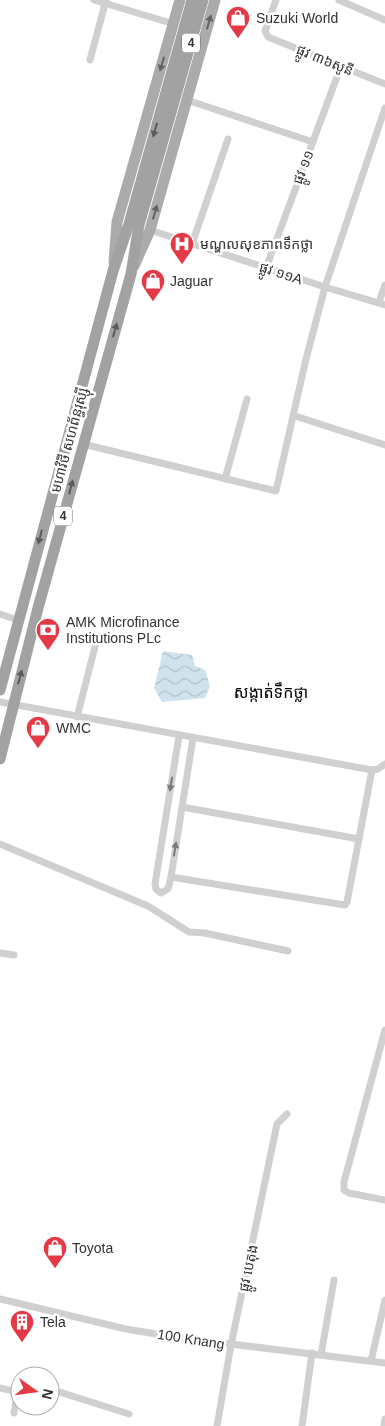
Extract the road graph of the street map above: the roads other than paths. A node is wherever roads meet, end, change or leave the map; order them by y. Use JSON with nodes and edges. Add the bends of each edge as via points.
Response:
{"nodes":[{"id":1,"x":94,"y":0,"type":"edge"},
{"id":2,"x":180,"y":0,"type":"edge"},
{"id":3,"x":192,"y":0,"type":"edge"},
{"id":4,"x":203,"y":0,"type":"edge"},
{"id":5,"x":215,"y":0,"type":"edge"},
{"id":6,"x":276,"y":0,"type":"edge"},
{"id":7,"x":339,"y":0,"type":"edge"},
{"id":8,"x":105,"y":2,"type":"edge"},
{"id":9,"x":385,"y":20,"type":"edge"},
{"id":10,"x":174,"y":24,"type":"junction"},
{"id":11,"x":90,"y":60,"type":"dead end"},
{"id":12,"x":341,"y":66,"type":"junction"},
{"id":13,"x":173,"y":84,"type":"junction"},
{"id":14,"x":385,"y":84,"type":"edge"},
{"id":15,"x":187,"y":100,"type":"junction"},
{"id":16,"x":385,"y":108,"type":"edge"},
{"id":17,"x":228,"y":139,"type":"dead end"},
{"id":18,"x":313,"y":142,"type":"junction"},
{"id":19,"x":150,"y":230,"type":"junction"},
{"id":20,"x":192,"y":244,"type":"junction"},
{"id":21,"x":266,"y":268,"type":"junction"},
{"id":22,"x":113,"y":271,"type":"junction"},
{"id":23,"x":131,"y":274,"type":"junction"},
{"id":24,"x":385,"y":285,"type":"edge"},
{"id":25,"x":325,"y":287,"type":"junction"},
{"id":26,"x":382,"y":304,"type":"edge"},
{"id":27,"x":247,"y":399,"type":"dead end"},
{"id":28,"x":295,"y":416,"type":"junction"},
{"id":29,"x":83,"y":444,"type":"junction"},
{"id":30,"x":385,"y":445,"type":"edge"},
{"id":31,"x":225,"y":479,"type":"junction"},
{"id":32,"x":0,"y":614,"type":"edge"},
{"id":33,"x":18,"y":620,"type":"junction"},
{"id":34,"x":96,"y":643,"type":"dead end"},
{"id":35,"x":0,"y":690,"type":"edge"},
{"id":36,"x":0,"y":702,"type":"edge"},
{"id":37,"x":13,"y":705,"type":"junction"},
{"id":38,"x":77,"y":717,"type":"junction"},
{"id":39,"x":179,"y":736,"type":"junction"},
{"id":40,"x":193,"y":738,"type":"junction"},
{"id":41,"x":0,"y":759,"type":"edge"},
{"id":42,"x":385,"y":764,"type":"edge"},
{"id":43,"x":372,"y":770,"type":"junction"},
{"id":44,"x":182,"y":807,"type":"junction"},
{"id":45,"x":359,"y":839,"type":"junction"},
{"id":46,"x":0,"y":844,"type":"edge"},
{"id":47,"x":171,"y":877,"type":"junction"},
{"id":48,"x":288,"y":950,"type":"dead end"},
{"id":49,"x":0,"y":953,"type":"edge"},
{"id":50,"x":14,"y":955,"type":"dead end"},
{"id":51,"x":385,"y":1030,"type":"edge"},
{"id":52,"x":287,"y":1114,"type":"dead end"},
{"id":53,"x":385,"y":1200,"type":"edge"},
{"id":54,"x":334,"y":1280,"type":"dead end"},
{"id":55,"x":0,"y":1299,"type":"edge"},
{"id":56,"x":385,"y":1300,"type":"edge"},
{"id":57,"x":231,"y":1345,"type":"junction"},
{"id":58,"x":312,"y":1353,"type":"junction"},
{"id":59,"x":321,"y":1354,"type":"junction"},
{"id":60,"x":371,"y":1361,"type":"junction"},
{"id":61,"x":385,"y":1363,"type":"edge"},
{"id":62,"x":60,"y":1392,"type":"edge"},
{"id":63,"x":129,"y":1414,"type":"dead end"},
{"id":64,"x":385,"y":1419,"type":"edge"},
{"id":65,"x":216,"y":1426,"type":"edge"},
{"id":66,"x":302,"y":1426,"type":"edge"},
{"id":67,"x":384,"y":1426,"type":"edge"}],
"edges":[{"from":1,"to":8,"type":"street"},
{"from":2,"to":10,"type":"main road","name":"មហាវិថី សហព័ន្ធរុស្ស៊ី"},
{"from":3,"to":13,"type":"highway","number":"4"},
{"from":4,"to":13,"type":"highway","number":"4"},
{"from":15,"to":5,"type":"main road","name":"មហាវិថី សហព័ន្ធរុស្ស៊ី","one_way":true},
{"from":6,"to":12,"type":"street","name":"ផ្លូវ ៣៦សូនី","via":[[265,34]]},
{"from":7,"to":9,"type":"street"},
{"from":8,"to":10,"type":"street"},
{"from":8,"to":11,"type":"street"},
{"from":10,"to":22,"type":"main road","name":"មហាវិថី សហព័ន្ធរុស្ស៊ី","one_way":true,"via":[[117,222]]},
{"from":12,"to":14,"type":"street","name":"ផ្លូវ ៣៦សូនី"},
{"from":12,"to":18,"type":"street","name":"ផ្លូវ ១១"},
{"from":13,"to":22,"type":"highway","name":"មហាវិថី សហព័ន្ធរុស្ស៊ី","number":"4","one_way":true},
{"from":13,"to":23,"type":"highway","name":"មហាវិថី សហព័ន្ធរុស្ស៊ី","number":"4","via":[[139,225]]},
{"from":15,"to":18,"type":"street"},
{"from":19,"to":15,"type":"main road","name":"មហាវិថី សហព័ន្ធរុស្ស៊ី","one_way":true},
{"from":16,"to":25,"type":"street"},
{"from":17,"to":20,"type":"street"},
{"from":18,"to":21,"type":"street","name":"ផ្លូវ ១១"},
{"from":19,"to":20,"type":"street","name":"ផ្លូវ ១១A"},
{"from":19,"to":23,"type":"main road","name":"មហាវិថី សហព័ន្ធរុស្ស៊ី"},
{"from":20,"to":21,"type":"street","name":"ផ្លូវ ១១A"},
{"from":21,"to":25,"type":"street","name":"ផ្លូវ ១១A"},
{"from":22,"to":33,"type":"highway","name":"មហាវិថី សហព័ន្ធរុស្ស៊ី","number":"4","one_way":true},
{"from":29,"to":23,"type":"highway","name":"មហាវិថី សហព័ន្ធរុស្ស៊ី","number":"4","one_way":true},
{"from":24,"to":26,"type":"street"},
{"from":25,"to":26,"type":"street","name":"ផ្លូវ ១១A"},
{"from":25,"to":28,"type":"street"},
{"from":27,"to":31,"type":"street"},
{"from":28,"to":30,"type":"street"},
{"from":28,"to":31,"type":"street","via":[[276,491]]},
{"from":29,"to":31,"type":"street"},
{"from":37,"to":29,"type":"highway","name":"មហាវិថី សហព័ន្ធរុស្ស៊ី","number":"4","one_way":true},
{"from":32,"to":33,"type":"street"},
{"from":33,"to":35,"type":"highway","name":"មហាវិថី សហព័ន្ធរុស្ស៊ី","number":"4"},
{"from":34,"to":38,"type":"street"},
{"from":36,"to":37,"type":"street"},
{"from":37,"to":38,"type":"street"},
{"from":37,"to":41,"type":"highway","name":"មហាវិថី សហព័ន្ធរុស្ស៊ី","number":"4"},
{"from":38,"to":39,"type":"street"},
{"from":39,"to":40,"type":"street"},
{"from":39,"to":47,"type":"street","one_way":true,"via":[[156,889],[162,893],[168,890]]},
{"from":40,"to":43,"type":"street"},
{"from":40,"to":44,"type":"street"},
{"from":42,"to":43,"type":"street"},
{"from":43,"to":45,"type":"street"},
{"from":44,"to":45,"type":"street"},
{"from":47,"to":44,"type":"street","one_way":true},
{"from":45,"to":47,"type":"street","via":[[345,905]]},
{"from":46,"to":48,"type":"street","via":[[148,906],[189,932],[214,934]]},
{"from":49,"to":50,"type":"street"},
{"from":51,"to":53,"type":"street","via":[[344,1190]]},
{"from":52,"to":57,"type":"street","name":"ផ្លូវ បេតុង","via":[[277,1124]]},
{"from":54,"to":59,"type":"street"},
{"from":55,"to":57,"type":"street","name":"100 Knang","via":[[126,1329]]},
{"from":56,"to":60,"type":"street"},
{"from":57,"to":58,"type":"street","name":"100 Knang"},
{"from":57,"to":65,"type":"street","name":"ផ្លូវ បេតុង"},
{"from":58,"to":59,"type":"street","name":"100 Knang"},
{"from":58,"to":66,"type":"street"},
{"from":59,"to":60,"type":"street","name":"100 Knang"},
{"from":60,"to":61,"type":"street","name":"100 Knang"},
{"from":62,"to":63,"type":"street"},
{"from":64,"to":67,"type":"street"}]}
